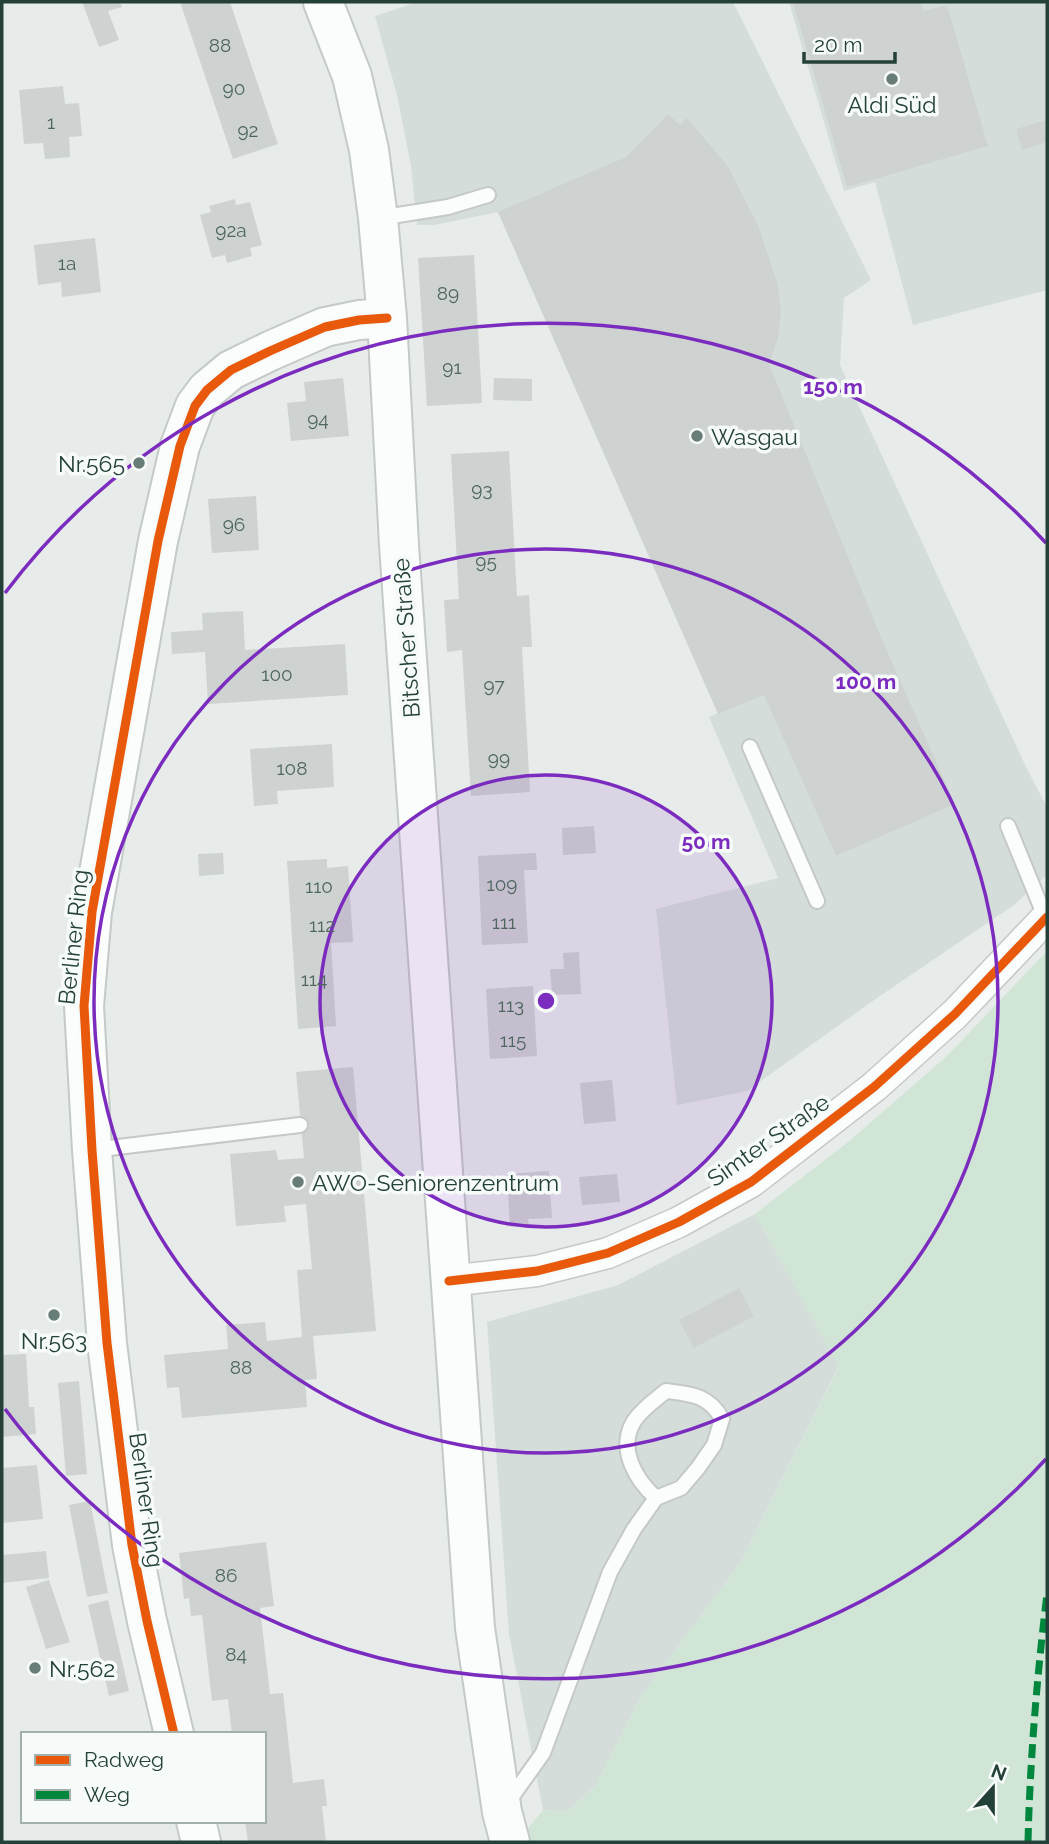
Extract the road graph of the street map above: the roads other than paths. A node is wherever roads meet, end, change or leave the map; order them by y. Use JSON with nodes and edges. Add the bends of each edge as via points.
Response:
{"nodes":[{"id":1,"x":323,"y":2,"type":"edge"},
{"id":2,"x":488,"y":195,"type":"dead end"},
{"id":3,"x":378,"y":218,"type":"junction"},
{"id":4,"x":387,"y":318,"type":"junction"},
{"id":5,"x":750,"y":747,"type":"dead end"},
{"id":6,"x":1008,"y":826,"type":"dead end"},
{"id":7,"x":817,"y":901,"type":"dead end"},
{"id":8,"x":1046,"y":918,"type":"edge"},
{"id":9,"x":300,"y":1125,"type":"dead end"},
{"id":10,"x":92,"y":1150,"type":"junction"},
{"id":11,"x":449,"y":1281,"type":"junction"},
{"id":12,"x":656,"y":1498,"type":"junction"},
{"id":13,"x":174,"y":1732,"type":"edge"},
{"id":14,"x":196,"y":1823,"type":"edge"},
{"id":15,"x":506,"y":1827,"type":"edge"},
{"id":16,"x":201,"y":1842,"type":"edge"}],
"edges":[{"from":1,"to":3,"type":"main road","name":"Bitscher Straße","via":[[352,76]]},
{"from":2,"to":3,"type":"lane","via":[[448,207]]},
{"from":3,"to":4,"type":"main road","name":"Bitscher Straße"},
{"from":4,"to":10,"type":"main road","name":"Berliner Ring","via":[[325,327],[230,370],[207,390],[189,420],[158,541],[92,912],[84,1006]]},
{"from":4,"to":11,"type":"main road","name":"Bitscher Straße"},
{"from":5,"to":7,"type":"lane"},
{"from":6,"to":8,"type":"lane"},
{"from":8,"to":11,"type":"street","name":"Simter Straße","via":[[955,1014],[874,1087],[751,1182],[679,1223],[608,1253],[537,1271]]},
{"from":9,"to":10,"type":"lane"},
{"from":10,"to":13,"type":"main road","name":"Berliner Ring","via":[[107,1343],[132,1545]]},
{"from":11,"to":15,"type":"main road","name":"Bitscher Straße","via":[[475,1628]]},
{"from":12,"to":12,"type":"lane","via":[[681,1488],[714,1445],[722,1419],[715,1405],[694,1394],[666,1391],[633,1423],[628,1441],[631,1464],[641,1484]]},
{"from":12,"to":15,"type":"lane","via":[[610,1572],[543,1753]]},
{"from":14,"to":16,"type":"main road"}]}
